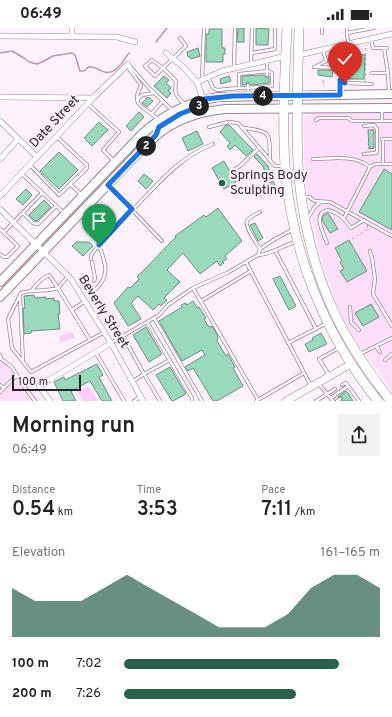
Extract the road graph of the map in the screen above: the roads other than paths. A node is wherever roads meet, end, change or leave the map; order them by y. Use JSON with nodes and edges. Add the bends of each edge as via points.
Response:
{"nodes":[{"id":1,"x":72,"y":28,"type":"edge"},
{"id":2,"x":204,"y":28,"type":"edge"},
{"id":3,"x":235,"y":28,"type":"edge"},
{"id":4,"x":252,"y":28,"type":"edge"},
{"id":5,"x":275,"y":28,"type":"edge"},
{"id":6,"x":287,"y":28,"type":"edge"},
{"id":7,"x":299,"y":28,"type":"edge"},
{"id":8,"x":322,"y":28,"type":"edge"},
{"id":9,"x":347,"y":28,"type":"edge"},
{"id":10,"x":372,"y":28,"type":"edge"},
{"id":11,"x":322,"y":33,"type":"dead end"},
{"id":12,"x":347,"y":33,"type":"junction"},
{"id":13,"x":392,"y":34,"type":"edge"},
{"id":14,"x":0,"y":36,"type":"edge"},
{"id":15,"x":72,"y":36,"type":"junction"},
{"id":16,"x":180,"y":38,"type":"dead end"},
{"id":17,"x":371,"y":39,"type":"junction"},
{"id":18,"x":135,"y":42,"type":"dead end"},
{"id":19,"x":349,"y":44,"type":"junction"},
{"id":20,"x":323,"y":50,"type":"junction"},
{"id":21,"x":166,"y":53,"type":"dead end"},
{"id":22,"x":252,"y":53,"type":"junction"},
{"id":23,"x":299,"y":55,"type":"junction"},
{"id":24,"x":286,"y":56,"type":"junction"},
{"id":25,"x":173,"y":58,"type":"junction"},
{"id":26,"x":267,"y":61,"type":"junction"},
{"id":27,"x":251,"y":64,"type":"junction"},
{"id":28,"x":127,"y":65,"type":"junction"},
{"id":29,"x":242,"y":66,"type":"junction"},
{"id":30,"x":163,"y":68,"type":"junction"},
{"id":31,"x":234,"y":68,"type":"junction"},
{"id":32,"x":242,"y":73,"type":"junction"},
{"id":33,"x":267,"y":73,"type":"junction"},
{"id":34,"x":372,"y":73,"type":"dead end"},
{"id":35,"x":388,"y":73,"type":"junction"},
{"id":36,"x":208,"y":77,"type":"junction"},
{"id":37,"x":200,"y":81,"type":"junction"},
{"id":38,"x":345,"y":83,"type":"junction"},
{"id":39,"x":372,"y":84,"type":"dead end"},
{"id":40,"x":240,"y":88,"type":"junction"},
{"id":41,"x":140,"y":90,"type":"junction"},
{"id":42,"x":248,"y":90,"type":"junction"},
{"id":43,"x":147,"y":93,"type":"junction"},
{"id":44,"x":155,"y":93,"type":"junction"},
{"id":45,"x":390,"y":94,"type":"edge"},
{"id":46,"x":298,"y":95,"type":"junction"},
{"id":47,"x":340,"y":95,"type":"junction"},
{"id":48,"x":285,"y":96,"type":"junction"},
{"id":49,"x":0,"y":97,"type":"edge"},
{"id":50,"x":93,"y":98,"type":"junction"},
{"id":51,"x":204,"y":99,"type":"junction"},
{"id":52,"x":137,"y":100,"type":"junction"},
{"id":53,"x":163,"y":101,"type":"junction"},
{"id":54,"x":88,"y":104,"type":"junction"},
{"id":55,"x":185,"y":105,"type":"junction"},
{"id":56,"x":382,"y":108,"type":"junction"},
{"id":57,"x":392,"y":108,"type":"edge"},
{"id":58,"x":285,"y":109,"type":"junction"},
{"id":59,"x":298,"y":109,"type":"junction"},
{"id":60,"x":173,"y":111,"type":"junction"},
{"id":61,"x":152,"y":113,"type":"junction"},
{"id":62,"x":158,"y":120,"type":"junction"},
{"id":63,"x":316,"y":120,"type":"dead end"},
{"id":64,"x":0,"y":121,"type":"edge"},
{"id":65,"x":382,"y":121,"type":"junction"},
{"id":66,"x":392,"y":122,"type":"edge"},
{"id":67,"x":364,"y":126,"type":"dead end"},
{"id":68,"x":209,"y":127,"type":"dead end"},
{"id":69,"x":243,"y":128,"type":"junction"},
{"id":70,"x":156,"y":135,"type":"junction"},
{"id":71,"x":57,"y":136,"type":"junction"},
{"id":72,"x":18,"y":139,"type":"junction"},
{"id":73,"x":392,"y":139,"type":"edge"},
{"id":74,"x":213,"y":144,"type":"dead end"},
{"id":75,"x":259,"y":148,"type":"junction"},
{"id":76,"x":364,"y":154,"type":"dead end"},
{"id":77,"x":37,"y":158,"type":"junction"},
{"id":78,"x":0,"y":159,"type":"edge"},
{"id":79,"x":313,"y":159,"type":"dead end"},
{"id":80,"x":270,"y":161,"type":"junction"},
{"id":81,"x":115,"y":162,"type":"junction"},
{"id":82,"x":383,"y":164,"type":"junction"},
{"id":83,"x":392,"y":164,"type":"edge"},
{"id":84,"x":30,"y":165,"type":"junction"},
{"id":85,"x":285,"y":166,"type":"junction"},
{"id":86,"x":370,"y":168,"type":"junction"},
{"id":87,"x":235,"y":169,"type":"dead end"},
{"id":88,"x":107,"y":170,"type":"junction"},
{"id":89,"x":22,"y":173,"type":"junction"},
{"id":90,"x":70,"y":184,"type":"junction"},
{"id":91,"x":108,"y":185,"type":"junction"},
{"id":92,"x":42,"y":193,"type":"junction"},
{"id":93,"x":0,"y":196,"type":"edge"},
{"id":94,"x":82,"y":196,"type":"junction"},
{"id":95,"x":302,"y":197,"type":"junction"},
{"id":96,"x":321,"y":201,"type":"junction"},
{"id":97,"x":56,"y":206,"type":"junction"},
{"id":98,"x":0,"y":209,"type":"edge"},
{"id":99,"x":132,"y":209,"type":"junction"},
{"id":100,"x":347,"y":210,"type":"junction"},
{"id":101,"x":260,"y":212,"type":"dead end"},
{"id":102,"x":23,"y":213,"type":"junction"},
{"id":103,"x":65,"y":214,"type":"junction"},
{"id":104,"x":344,"y":218,"type":"junction"},
{"id":105,"x":364,"y":220,"type":"junction"},
{"id":106,"x":306,"y":222,"type":"junction"},
{"id":107,"x":14,"y":223,"type":"junction"},
{"id":108,"x":0,"y":229,"type":"edge"},
{"id":109,"x":294,"y":229,"type":"junction"},
{"id":110,"x":4,"y":232,"type":"junction"},
{"id":111,"x":392,"y":236,"type":"edge"},
{"id":112,"x":162,"y":240,"type":"dead end"},
{"id":113,"x":297,"y":242,"type":"junction"},
{"id":114,"x":326,"y":243,"type":"dead end"},
{"id":115,"x":36,"y":244,"type":"junction"},
{"id":116,"x":99,"y":245,"type":"junction"},
{"id":117,"x":260,"y":249,"type":"junction"},
{"id":118,"x":275,"y":250,"type":"junction"},
{"id":119,"x":44,"y":251,"type":"junction"},
{"id":120,"x":370,"y":251,"type":"dead end"},
{"id":121,"x":0,"y":254,"type":"edge"},
{"id":122,"x":258,"y":255,"type":"junction"},
{"id":123,"x":246,"y":262,"type":"junction"},
{"id":124,"x":251,"y":271,"type":"junction"},
{"id":125,"x":68,"y":276,"type":"junction"},
{"id":126,"x":0,"y":282,"type":"edge"},
{"id":127,"x":94,"y":282,"type":"dead end"},
{"id":128,"x":58,"y":288,"type":"junction"},
{"id":129,"x":193,"y":288,"type":"junction"},
{"id":130,"x":96,"y":289,"type":"dead end"},
{"id":131,"x":32,"y":290,"type":"junction"},
{"id":132,"x":20,"y":296,"type":"junction"},
{"id":133,"x":0,"y":297,"type":"edge"},
{"id":134,"x":85,"y":301,"type":"junction"},
{"id":135,"x":201,"y":301,"type":"junction"},
{"id":136,"x":350,"y":307,"type":"dead end"},
{"id":137,"x":72,"y":310,"type":"junction"},
{"id":138,"x":154,"y":318,"type":"junction"},
{"id":139,"x":147,"y":322,"type":"junction"},
{"id":140,"x":328,"y":323,"type":"junction"},
{"id":141,"x":392,"y":326,"type":"edge"},
{"id":142,"x":316,"y":329,"type":"junction"},
{"id":143,"x":359,"y":330,"type":"dead end"},
{"id":144,"x":104,"y":332,"type":"junction"},
{"id":145,"x":123,"y":336,"type":"junction"},
{"id":146,"x":392,"y":338,"type":"edge"},
{"id":147,"x":90,"y":340,"type":"junction"},
{"id":148,"x":111,"y":343,"type":"junction"},
{"id":149,"x":288,"y":343,"type":"junction"},
{"id":150,"x":376,"y":346,"type":"junction"},
{"id":151,"x":341,"y":347,"type":"junction"},
{"id":152,"x":96,"y":352,"type":"junction"},
{"id":153,"x":380,"y":352,"type":"dead end"},
{"id":154,"x":392,"y":354,"type":"edge"},
{"id":155,"x":0,"y":355,"type":"edge"},
{"id":156,"x":358,"y":355,"type":"junction"},
{"id":157,"x":0,"y":359,"type":"edge"},
{"id":158,"x":170,"y":360,"type":"junction"},
{"id":159,"x":385,"y":360,"type":"dead end"},
{"id":160,"x":24,"y":362,"type":"junction"},
{"id":161,"x":351,"y":364,"type":"junction"},
{"id":162,"x":304,"y":373,"type":"junction"},
{"id":163,"x":144,"y":374,"type":"junction"},
{"id":164,"x":17,"y":375,"type":"junction"},
{"id":165,"x":330,"y":376,"type":"junction"},
{"id":166,"x":132,"y":382,"type":"junction"},
{"id":167,"x":318,"y":382,"type":"junction"},
{"id":168,"x":0,"y":385,"type":"edge"},
{"id":169,"x":342,"y":385,"type":"dead end"},
{"id":170,"x":311,"y":386,"type":"junction"},
{"id":171,"x":348,"y":386,"type":"junction"},
{"id":172,"x":4,"y":388,"type":"junction"},
{"id":173,"x":335,"y":389,"type":"dead end"},
{"id":174,"x":351,"y":391,"type":"junction"},
{"id":175,"x":0,"y":392,"type":"edge"},
{"id":176,"x":348,"y":393,"type":"dead end"},
{"id":177,"x":326,"y":394,"type":"junction"},
{"id":178,"x":331,"y":398,"type":"junction"},
{"id":179,"x":142,"y":399,"type":"edge"},
{"id":180,"x":257,"y":400,"type":"edge"},
{"id":181,"x":35,"y":401,"type":"edge"},
{"id":182,"x":50,"y":401,"type":"edge"},
{"id":183,"x":124,"y":401,"type":"edge"},
{"id":184,"x":134,"y":401,"type":"edge"},
{"id":185,"x":160,"y":401,"type":"edge"},
{"id":186,"x":192,"y":401,"type":"edge"},
{"id":187,"x":202,"y":401,"type":"edge"},
{"id":188,"x":286,"y":401,"type":"edge"},
{"id":189,"x":316,"y":401,"type":"edge"},
{"id":190,"x":333,"y":401,"type":"edge"},
{"id":191,"x":358,"y":401,"type":"edge"},
{"id":192,"x":378,"y":401,"type":"edge"},
{"id":193,"x":385,"y":401,"type":"edge"},
{"id":194,"x":391,"y":401,"type":"edge"}],
"edges":[{"from":1,"to":15,"type":"street"},
{"from":2,"to":37,"type":"lane"},
{"from":3,"to":31,"type":"lane"},
{"from":4,"to":22,"type":"lane"},
{"from":5,"to":22,"type":"lane","via":[[275,49]]},
{"from":6,"to":24,"type":"highway"},
{"from":7,"to":23,"type":"highway"},
{"from":8,"to":11,"type":"lane"},
{"from":9,"to":12,"type":"lane"},
{"from":10,"to":12,"type":"lane"},
{"from":12,"to":19,"type":"lane"},
{"from":13,"to":17,"type":"street"},
{"from":14,"to":15,"type":"street"},
{"from":15,"to":18,"type":"street","via":[[117,37]]},
{"from":16,"to":25,"type":"lane","via":[[186,46]]},
{"from":17,"to":19,"type":"street"},
{"from":17,"to":35,"type":"lane","via":[[373,48],[386,48]]},
{"from":19,"to":20,"type":"street"},
{"from":20,"to":23,"type":"street"},
{"from":20,"to":38,"type":"lane","via":[[326,61],[314,67],[342,68]]},
{"from":21,"to":25,"type":"street"},
{"from":22,"to":27,"type":"lane"},
{"from":23,"to":46,"type":"highway"},
{"from":24,"to":26,"type":"street"},
{"from":24,"to":48,"type":"highway"},
{"from":25,"to":30,"type":"lane"},
{"from":25,"to":37,"type":"street"},
{"from":26,"to":27,"type":"street"},
{"from":26,"to":33,"type":"lane"},
{"from":27,"to":29,"type":"street"},
{"from":28,"to":41,"type":"lane","via":[[139,81]]},
{"from":28,"to":44,"type":"lane"},
{"from":28,"to":50,"type":"street","name":"Date Street"},
{"from":29,"to":31,"type":"street"},
{"from":29,"to":32,"type":"lane"},
{"from":30,"to":30,"type":"lane","via":[[155,76],[145,66],[152,60]]},
{"from":30,"to":55,"type":"lane","via":[[176,81],[174,91]]},
{"from":31,"to":36,"type":"street"},
{"from":32,"to":33,"type":"lane"},
{"from":32,"to":40,"type":"lane","via":[[239,74]]},
{"from":33,"to":42,"type":"lane","via":[[272,73],[272,86],[254,86]]},
{"from":34,"to":35,"type":"lane"},
{"from":35,"to":45,"type":"lane"},
{"from":36,"to":37,"type":"street"},
{"from":36,"to":40,"type":"lane","via":[[213,88],[217,90]]},
{"from":37,"to":51,"type":"street"},
{"from":38,"to":39,"type":"lane"},
{"from":38,"to":47,"type":"lane","via":[[340,80]]},
{"from":40,"to":42,"type":"lane"},
{"from":41,"to":43,"type":"lane"},
{"from":41,"to":52,"type":"lane"},
{"from":42,"to":48,"type":"main road"},
{"from":42,"to":51,"type":"main road"},
{"from":43,"to":44,"type":"lane"},
{"from":43,"to":52,"type":"lane"},
{"from":44,"to":53,"type":"lane"},
{"from":45,"to":47,"type":"main road"},
{"from":46,"to":47,"type":"main road"},
{"from":46,"to":48,"type":"main road"},
{"from":46,"to":59,"type":"highway"},
{"from":48,"to":58,"type":"highway"},
{"from":49,"to":50,"type":"street"},
{"from":50,"to":54,"type":"street","name":"Date Street"},
{"from":51,"to":55,"type":"main road"},
{"from":51,"to":70,"type":"main road","via":[[198,107],[159,127]]},
{"from":52,"to":61,"type":"lane"},
{"from":53,"to":60,"type":"lane"},
{"from":53,"to":61,"type":"lane"},
{"from":54,"to":71,"type":"street","name":"Date Street"},
{"from":54,"to":81,"type":"lane","via":[[119,132],[103,150]]},
{"from":55,"to":60,"type":"main road"},
{"from":56,"to":57,"type":"main road"},
{"from":56,"to":59,"type":"main road"},
{"from":56,"to":65,"type":"lane"},
{"from":58,"to":59,"type":"main road"},
{"from":58,"to":70,"type":"main road","via":[[215,110],[182,120]]},
{"from":58,"to":85,"type":"highway"},
{"from":59,"to":95,"type":"highway"},
{"from":60,"to":62,"type":"main road"},
{"from":61,"to":62,"type":"lane"},
{"from":62,"to":81,"type":"main road"},
{"from":63,"to":65,"type":"lane","via":[[348,118],[352,121]]},
{"from":64,"to":72,"type":"street"},
{"from":65,"to":66,"type":"lane"},
{"from":67,"to":76,"type":"lane","via":[[374,126],[377,129],[376,153]]},
{"from":68,"to":69,"type":"lane","via":[[236,122]]},
{"from":69,"to":75,"type":"lane"},
{"from":69,"to":80,"type":"lane","via":[[266,132],[269,138]]},
{"from":70,"to":91,"type":"main road"},
{"from":71,"to":77,"type":"street","name":"Date Street"},
{"from":71,"to":90,"type":"lane","via":[[87,166]]},
{"from":72,"to":77,"type":"street"},
{"from":72,"to":78,"type":"street"},
{"from":73,"to":82,"type":"lane","via":[[382,140]]},
{"from":74,"to":99,"type":"lane","via":[[192,153],[176,165]]},
{"from":75,"to":80,"type":"lane"},
{"from":75,"to":87,"type":"lane"},
{"from":77,"to":84,"type":"street","name":"Date Street"},
{"from":79,"to":86,"type":"lane","via":[[353,159]]},
{"from":80,"to":85,"type":"lane","via":[[275,166]]},
{"from":81,"to":88,"type":"main road"},
{"from":82,"to":83,"type":"lane"},
{"from":82,"to":86,"type":"lane","via":[[375,164]]},
{"from":84,"to":89,"type":"street","name":"Date Street"},
{"from":84,"to":90,"type":"lane","via":[[59,195]]},
{"from":85,"to":109,"type":"highway"},
{"from":86,"to":100,"type":"lane"},
{"from":88,"to":91,"type":"main road"},
{"from":88,"to":94,"type":"main road"},
{"from":89,"to":92,"type":"lane"},
{"from":89,"to":93,"type":"street","name":"Date Street"},
{"from":90,"to":94,"type":"lane"},
{"from":91,"to":99,"type":"lane"},
{"from":91,"to":119,"type":"main road"},
{"from":92,"to":97,"type":"lane"},
{"from":92,"to":102,"type":"lane"},
{"from":94,"to":103,"type":"main road"},
{"from":95,"to":96,"type":"lane"},
{"from":95,"to":106,"type":"highway"},
{"from":96,"to":100,"type":"lane"},
{"from":96,"to":106,"type":"lane"},
{"from":97,"to":102,"type":"lane","via":[[38,224],[33,223]]},
{"from":97,"to":103,"type":"lane"},
{"from":98,"to":107,"type":"street","name":"Beverly Street"},
{"from":99,"to":112,"type":"lane"},
{"from":99,"to":116,"type":"lane"},
{"from":100,"to":104,"type":"lane"},
{"from":100,"to":105,"type":"lane"},
{"from":101,"to":117,"type":"lane","via":[[246,222]]},
{"from":102,"to":107,"type":"lane"},
{"from":103,"to":115,"type":"main road"},
{"from":104,"to":105,"type":"lane","via":[[351,228]]},
{"from":104,"to":114,"type":"lane","via":[[328,210],[319,215]]},
{"from":105,"to":111,"type":"lane"},
{"from":106,"to":156,"type":"highway","via":[[326,294]]},
{"from":107,"to":110,"type":"lane"},
{"from":107,"to":115,"type":"street","name":"Beverly Street"},
{"from":108,"to":110,"type":"lane"},
{"from":109,"to":113,"type":"highway"},
{"from":109,"to":117,"type":"lane"},
{"from":110,"to":121,"type":"lane","via":[[18,246],[7,257]]},
{"from":113,"to":118,"type":"lane"},
{"from":113,"to":140,"type":"highway","via":[[313,290]]},
{"from":115,"to":119,"type":"street","name":"Beverly Street"},
{"from":115,"to":126,"type":"main road"},
{"from":116,"to":127,"type":"lane","via":[[91,254]]},
{"from":116,"to":130,"type":"lane","via":[[106,276]]},
{"from":117,"to":122,"type":"lane"},
{"from":118,"to":122,"type":"lane"},
{"from":118,"to":142,"type":"lane"},
{"from":119,"to":125,"type":"street","name":"Beverly Street"},
{"from":119,"to":133,"type":"main road"},
{"from":120,"to":141,"type":"lane","via":[[375,279],[373,294]]},
{"from":122,"to":123,"type":"lane"},
{"from":123,"to":124,"type":"lane"},
{"from":123,"to":129,"type":"lane"},
{"from":124,"to":135,"type":"lane"},
{"from":124,"to":149,"type":"lane"},
{"from":125,"to":128,"type":"lane"},
{"from":125,"to":134,"type":"street","name":"Beverly Street"},
{"from":128,"to":131,"type":"lane"},
{"from":128,"to":131,"type":"lane","via":[[49,275],[41,279]]},
{"from":128,"to":137,"type":"lane"},
{"from":129,"to":135,"type":"lane"},
{"from":129,"to":138,"type":"lane"},
{"from":131,"to":132,"type":"lane","via":[[21,293]]},
{"from":132,"to":160,"type":"lane"},
{"from":132,"to":160,"type":"lane","via":[[8,319],[12,348]]},
{"from":134,"to":137,"type":"lane"},
{"from":134,"to":144,"type":"street","name":"Beverly Street"},
{"from":135,"to":180,"type":"lane"},
{"from":136,"to":143,"type":"lane","via":[[352,322]]},
{"from":137,"to":147,"type":"lane"},
{"from":138,"to":139,"type":"lane"},
{"from":138,"to":187,"type":"lane"},
{"from":139,"to":145,"type":"lane"},
{"from":139,"to":158,"type":"lane"},
{"from":140,"to":142,"type":"lane"},
{"from":140,"to":151,"type":"highway"},
{"from":140,"to":156,"type":"highway","via":[[336,328],[351,353]]},
{"from":142,"to":149,"type":"lane"},
{"from":144,"to":147,"type":"lane"},
{"from":144,"to":148,"type":"street","name":"Beverly Street"},
{"from":145,"to":148,"type":"lane"},
{"from":145,"to":163,"type":"lane"},
{"from":146,"to":150,"type":"lane"},
{"from":147,"to":160,"type":"lane","via":[[31,372]]},
{"from":148,"to":152,"type":"street"},
{"from":148,"to":166,"type":"street","name":"Beverly Street"},
{"from":149,"to":162,"type":"lane"},
{"from":150,"to":153,"type":"lane"},
{"from":150,"to":156,"type":"lane"},
{"from":151,"to":161,"type":"highway"},
{"from":151,"to":165,"type":"lane","via":[[320,359]]},
{"from":152,"to":182,"type":"street","via":[[39,386]]},
{"from":152,"to":183,"type":"lane"},
{"from":154,"to":159,"type":"lane"},
{"from":155,"to":157,"type":"lane"},
{"from":156,"to":194,"type":"highway"},
{"from":157,"to":164,"type":"lane","via":[[12,367]]},
{"from":158,"to":163,"type":"lane"},
{"from":158,"to":186,"type":"lane"},
{"from":161,"to":165,"type":"street"},
{"from":161,"to":192,"type":"highway"},
{"from":161,"to":193,"type":"highway","via":[[361,369]]},
{"from":162,"to":170,"type":"lane"},
{"from":162,"to":180,"type":"lane"},
{"from":163,"to":166,"type":"lane"},
{"from":163,"to":185,"type":"lane"},
{"from":164,"to":172,"type":"lane"},
{"from":164,"to":181,"type":"lane"},
{"from":165,"to":167,"type":"street"},
{"from":166,"to":179,"type":"street","name":"Beverly Street"},
{"from":167,"to":170,"type":"street"},
{"from":167,"to":177,"type":"lane"},
{"from":168,"to":172,"type":"lane"},
{"from":169,"to":171,"type":"lane","via":[[346,383]]},
{"from":170,"to":188,"type":"street"},
{"from":171,"to":174,"type":"lane"},
{"from":171,"to":178,"type":"lane"},
{"from":172,"to":175,"type":"lane"},
{"from":173,"to":177,"type":"lane"},
{"from":174,"to":176,"type":"lane"},
{"from":174,"to":191,"type":"lane"},
{"from":177,"to":178,"type":"lane"},
{"from":177,"to":189,"type":"lane"},
{"from":178,"to":190,"type":"lane"},
{"from":179,"to":184,"type":"lane"}]}
